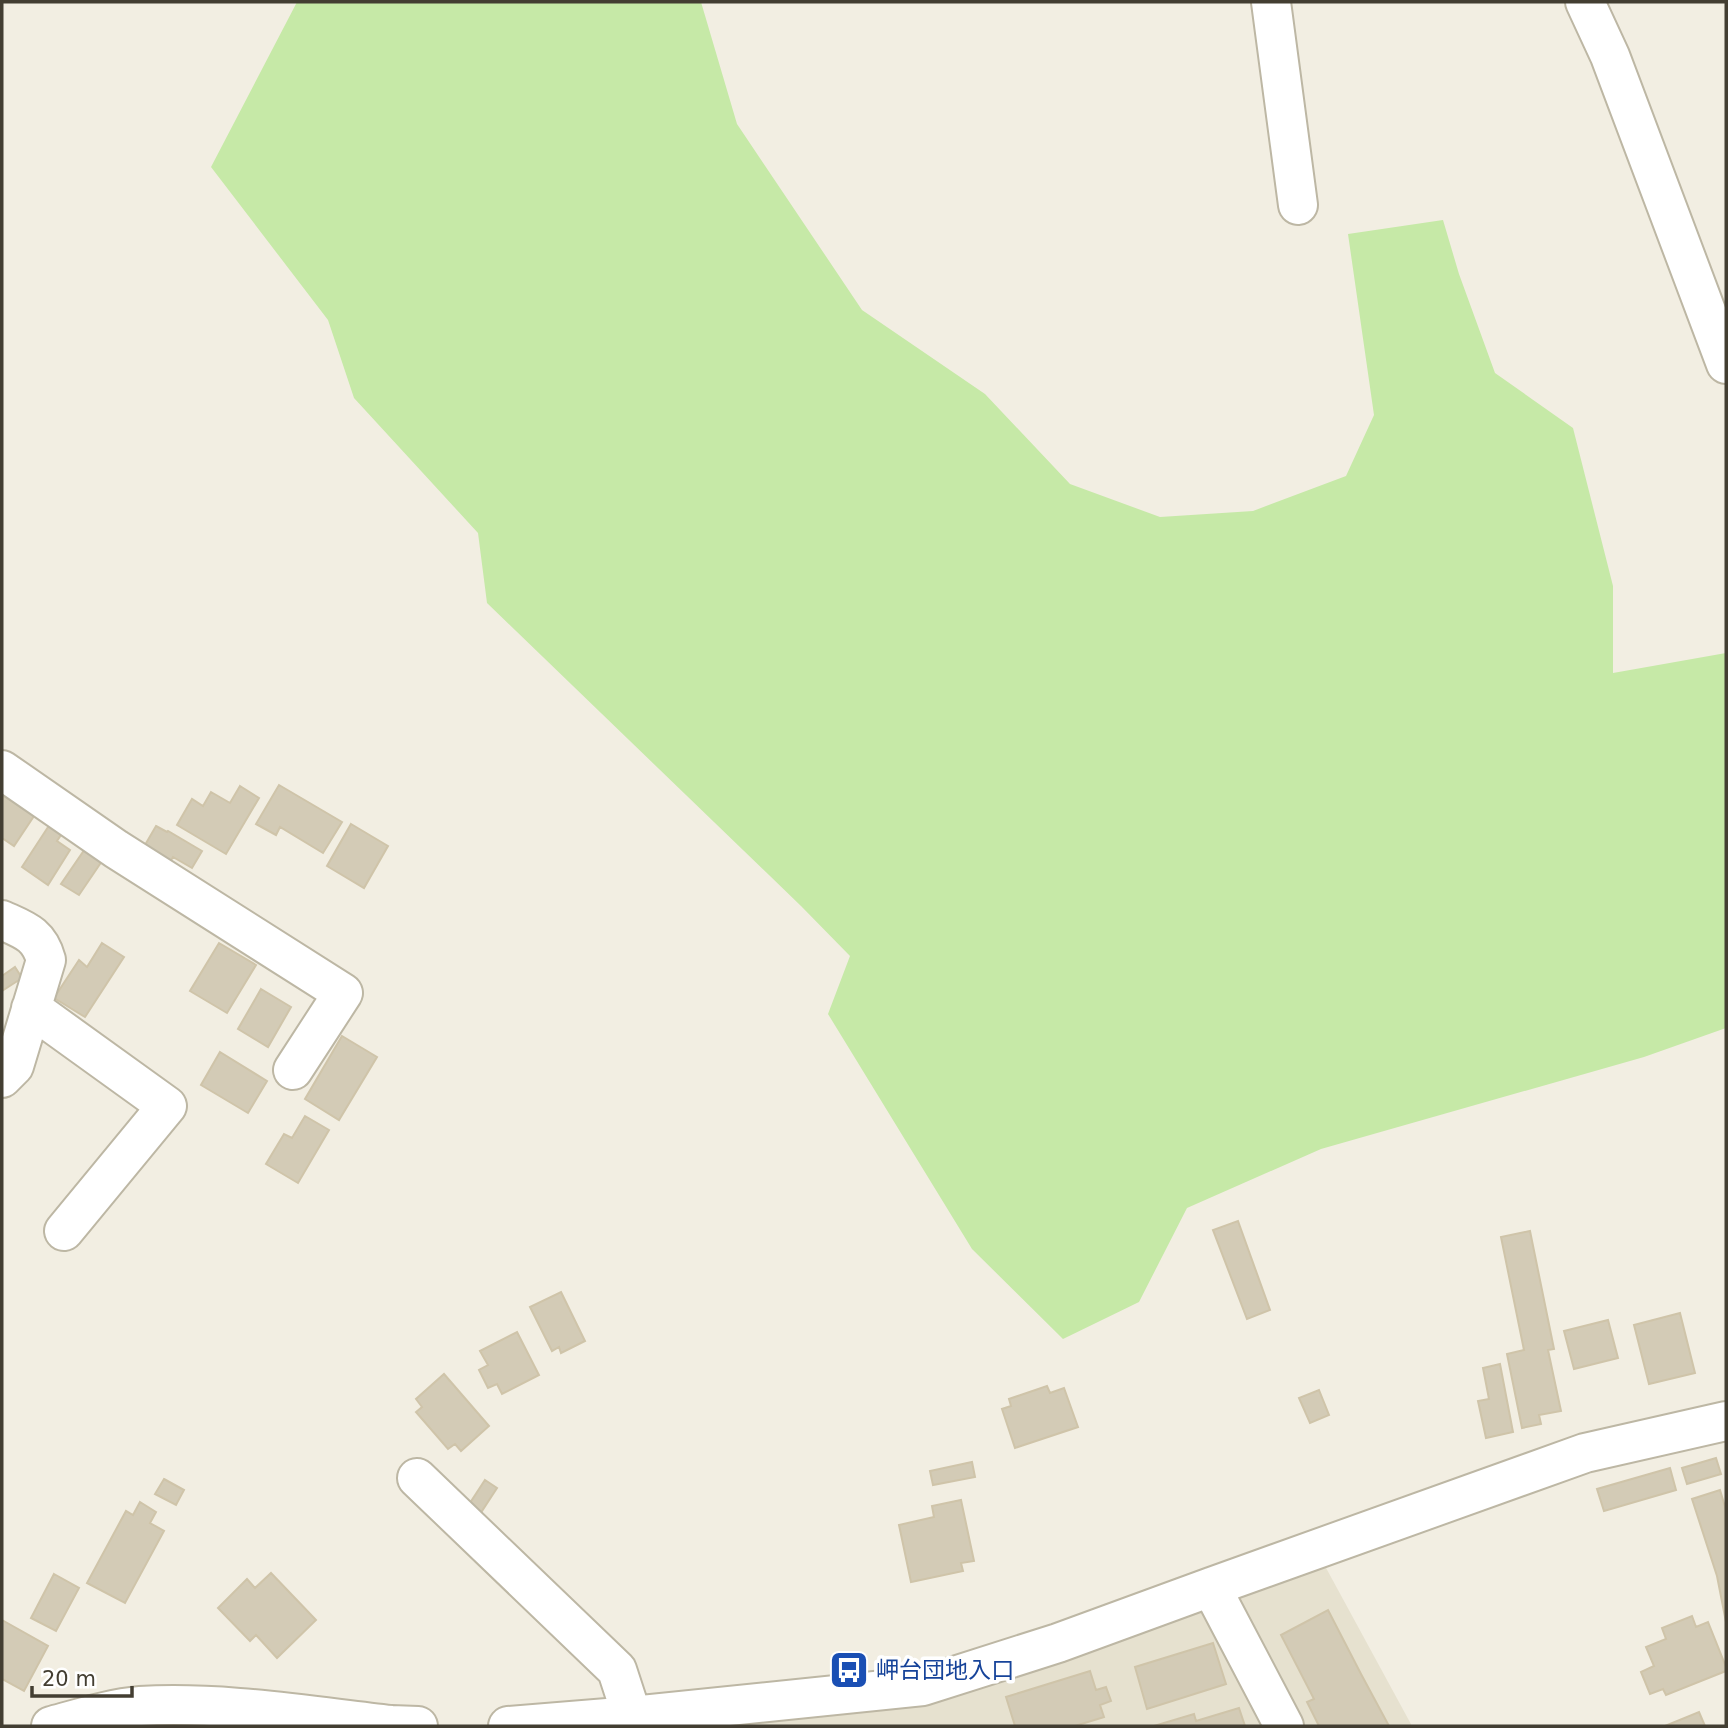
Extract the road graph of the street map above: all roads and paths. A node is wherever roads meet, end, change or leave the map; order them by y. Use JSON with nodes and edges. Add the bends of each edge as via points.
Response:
{"nodes":[{"id":1,"x":1271,"y":2,"type":"edge"},
{"id":2,"x":1585,"y":2,"type":"edge"},
{"id":3,"x":1298,"y":205,"type":"dead end"},
{"id":4,"x":1726,"y":364,"type":"edge"},
{"id":5,"x":2,"y":769,"type":"edge"},
{"id":6,"x":2,"y":920,"type":"edge"},
{"id":7,"x":31,"y":1008,"type":"junction"},
{"id":8,"x":293,"y":1070,"type":"dead end"},
{"id":9,"x":2,"y":1078,"type":"edge"},
{"id":10,"x":64,"y":1230,"type":"dead end"},
{"id":11,"x":1726,"y":1421,"type":"edge"},
{"id":12,"x":417,"y":1478,"type":"dead end"},
{"id":13,"x":1211,"y":1587,"type":"junction"},
{"id":14,"x":632,"y":1716,"type":"junction"},
{"id":15,"x":51,"y":1726,"type":"edge"},
{"id":16,"x":400,"y":1726,"type":"edge"},
{"id":17,"x":508,"y":1726,"type":"edge"},
{"id":18,"x":1284,"y":1726,"type":"edge"}],
"edges":[{"from":1,"to":3,"type":"street"},
{"from":2,"to":4,"type":"street","via":[[1610,56]]},
{"from":5,"to":8,"type":"street","via":[[116,849],[343,993]]},
{"from":6,"to":7,"type":"street","via":[[29,933],[42,946],[46,960]]},
{"from":7,"to":9,"type":"street","via":[[14,1066]]},
{"from":7,"to":10,"type":"street","via":[[167,1106]]},
{"from":11,"to":13,"type":"street","via":[[1585,1453]]},
{"from":12,"to":14,"type":"street","via":[[617,1670]]},
{"from":13,"to":14,"type":"street","via":[[1058,1643],[923,1685]]},
{"from":13,"to":18,"type":"street"},
{"from":14,"to":17,"type":"street"},
{"from":15,"to":16,"type":"street","via":[[138,1706],[222,1707]]}]}
